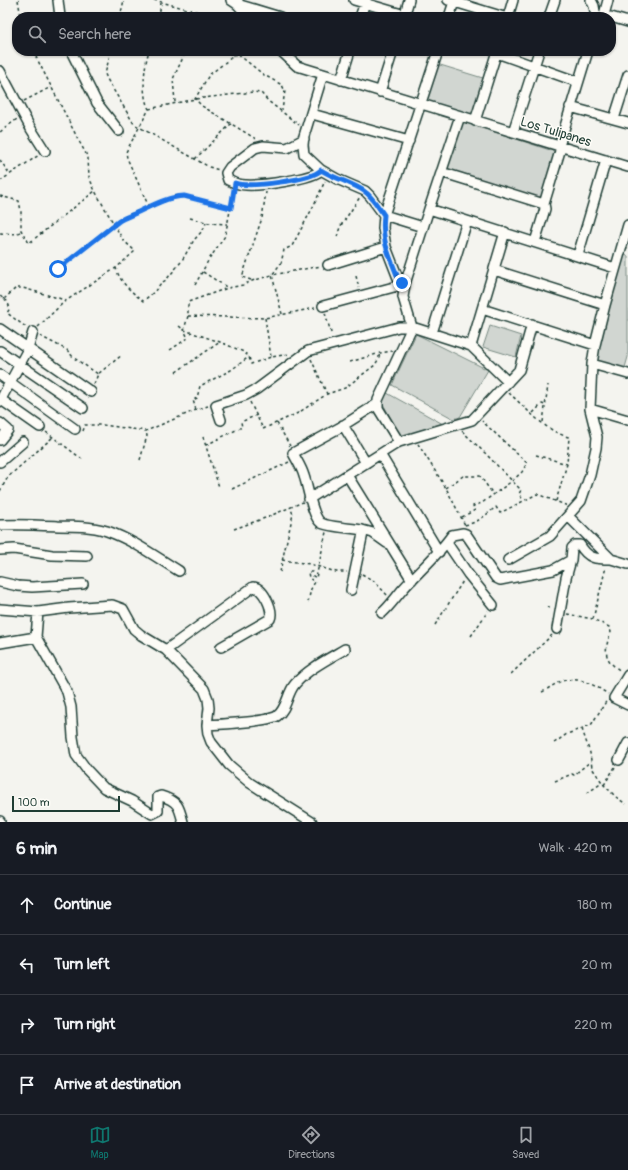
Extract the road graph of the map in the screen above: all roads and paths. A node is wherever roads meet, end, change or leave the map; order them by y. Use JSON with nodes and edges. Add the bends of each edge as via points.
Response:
{"nodes":[{"id":1,"x":18,"y":0,"type":"edge"},
{"id":2,"x":58,"y":0,"type":"edge"},
{"id":3,"x":124,"y":0,"type":"edge"},
{"id":4,"x":154,"y":0,"type":"edge"},
{"id":5,"x":354,"y":0,"type":"edge"},
{"id":6,"x":409,"y":0,"type":"edge"},
{"id":7,"x":513,"y":0,"type":"edge"},
{"id":8,"x":555,"y":0,"type":"edge"},
{"id":9,"x":591,"y":0,"type":"edge"},
{"id":10,"x":608,"y":0,"type":"edge"},
{"id":11,"x":235,"y":1,"type":"edge"},
{"id":12,"x":451,"y":1,"type":"edge"},
{"id":13,"x":365,"y":2,"type":"edge"},
{"id":14,"x":161,"y":3,"type":"junction"},
{"id":15,"x":20,"y":12,"type":"edge"},
{"id":16,"x":59,"y":12,"type":"edge"},
{"id":17,"x":121,"y":12,"type":"edge"},
{"id":18,"x":160,"y":12,"type":"edge"},
{"id":19,"x":198,"y":12,"type":"edge"},
{"id":20,"x":245,"y":12,"type":"edge"},
{"id":21,"x":266,"y":12,"type":"edge"},
{"id":22,"x":362,"y":12,"type":"edge"},
{"id":23,"x":393,"y":12,"type":"edge"},
{"id":24,"x":405,"y":12,"type":"edge"},
{"id":25,"x":450,"y":12,"type":"edge"},
{"id":26,"x":487,"y":12,"type":"edge"},
{"id":27,"x":509,"y":12,"type":"edge"},
{"id":28,"x":551,"y":12,"type":"edge"},
{"id":29,"x":599,"y":12,"type":"edge"},
{"id":30,"x":605,"y":12,"type":"edge"},
{"id":31,"x":616,"y":20,"type":"edge"},
{"id":32,"x":628,"y":22,"type":"edge"},
{"id":33,"x":36,"y":56,"type":"edge"},
{"id":34,"x":74,"y":56,"type":"edge"},
{"id":35,"x":109,"y":56,"type":"edge"},
{"id":36,"x":148,"y":56,"type":"edge"},
{"id":37,"x":184,"y":56,"type":"edge"},
{"id":38,"x":233,"y":56,"type":"edge"},
{"id":39,"x":239,"y":56,"type":"edge"},
{"id":40,"x":290,"y":56,"type":"edge"},
{"id":41,"x":348,"y":56,"type":"edge"},
{"id":42,"x":391,"y":56,"type":"edge"},
{"id":43,"x":436,"y":56,"type":"edge"},
{"id":44,"x":496,"y":56,"type":"edge"},
{"id":45,"x":508,"y":56,"type":"edge"},
{"id":46,"x":537,"y":56,"type":"edge"},
{"id":47,"x":586,"y":56,"type":"edge"},
{"id":48,"x":534,"y":66,"type":"junction"},
{"id":49,"x":0,"y":71,"type":"edge"},
{"id":50,"x":323,"y":74,"type":"junction"},
{"id":51,"x":628,"y":79,"type":"edge"},
{"id":52,"x":341,"y":80,"type":"junction"},
{"id":53,"x":578,"y":82,"type":"junction"},
{"id":54,"x":51,"y":87,"type":"junction"},
{"id":55,"x":380,"y":92,"type":"junction"},
{"id":56,"x":195,"y":99,"type":"junction"},
{"id":57,"x":175,"y":102,"type":"junction"},
{"id":58,"x":421,"y":104,"type":"junction"},
{"id":59,"x":18,"y":105,"type":"junction"},
{"id":60,"x":570,"y":107,"type":"junction"},
{"id":61,"x":149,"y":109,"type":"junction"},
{"id":62,"x":282,"y":110,"type":"junction"},
{"id":63,"x":312,"y":114,"type":"junction"},
{"id":64,"x":23,"y":115,"type":"junction"},
{"id":65,"x":460,"y":116,"type":"junction"},
{"id":66,"x":614,"y":119,"type":"junction"},
{"id":67,"x":475,"y":120,"type":"junction"},
{"id":68,"x":628,"y":123,"type":"edge"},
{"id":69,"x":231,"y":124,"type":"junction"},
{"id":70,"x":140,"y":127,"type":"junction"},
{"id":71,"x":119,"y":131,"type":"dead end"},
{"id":72,"x":0,"y":132,"type":"edge"},
{"id":73,"x":513,"y":132,"type":"junction"},
{"id":74,"x":305,"y":135,"type":"junction"},
{"id":75,"x":409,"y":141,"type":"junction"},
{"id":76,"x":270,"y":146,"type":"junction"},
{"id":77,"x":559,"y":146,"type":"junction"},
{"id":78,"x":45,"y":151,"type":"joint"},
{"id":79,"x":195,"y":159,"type":"junction"},
{"id":80,"x":0,"y":160,"type":"edge"},
{"id":81,"x":606,"y":160,"type":"junction"},
{"id":82,"x":628,"y":167,"type":"edge"},
{"id":83,"x":324,"y":172,"type":"junction"},
{"id":84,"x":441,"y":172,"type":"junction"},
{"id":85,"x":226,"y":173,"type":"junction"},
{"id":86,"x":9,"y":174,"type":"junction"},
{"id":87,"x":0,"y":181,"type":"edge"},
{"id":88,"x":235,"y":183,"type":"junction"},
{"id":89,"x":267,"y":184,"type":"junction"},
{"id":90,"x":95,"y":191,"type":"junction"},
{"id":91,"x":365,"y":191,"type":"junction"},
{"id":92,"x":0,"y":196,"type":"edge"},
{"id":93,"x":544,"y":204,"type":"junction"},
{"id":94,"x":149,"y":207,"type":"junction"},
{"id":95,"x":231,"y":208,"type":"junction"},
{"id":96,"x":429,"y":209,"type":"junction"},
{"id":97,"x":384,"y":215,"type":"junction"},
{"id":98,"x":190,"y":218,"type":"dead end"},
{"id":99,"x":468,"y":221,"type":"junction"},
{"id":100,"x":206,"y":223,"type":"junction"},
{"id":101,"x":227,"y":224,"type":"junction"},
{"id":102,"x":113,"y":225,"type":"junction"},
{"id":103,"x":628,"y":225,"type":"edge"},
{"id":104,"x":423,"y":227,"type":"junction"},
{"id":105,"x":21,"y":230,"type":"junction"},
{"id":106,"x":505,"y":232,"type":"junction"},
{"id":107,"x":0,"y":233,"type":"edge"},
{"id":108,"x":337,"y":237,"type":"dead end"},
{"id":109,"x":535,"y":242,"type":"junction"},
{"id":110,"x":386,"y":247,"type":"junction"},
{"id":111,"x":624,"y":252,"type":"edge"},
{"id":112,"x":578,"y":255,"type":"junction"},
{"id":113,"x":328,"y":265,"type":"joint"},
{"id":114,"x":116,"y":268,"type":"junction"},
{"id":115,"x":615,"y":268,"type":"junction"},
{"id":116,"x":58,"y":269,"type":"dead end"},
{"id":117,"x":494,"y":270,"type":"junction"},
{"id":118,"x":202,"y":272,"type":"junction"},
{"id":119,"x":272,"y":275,"type":"junction"},
{"id":120,"x":356,"y":276,"type":"dead end"},
{"id":121,"x":252,"y":281,"type":"junction"},
{"id":122,"x":405,"y":284,"type":"junction"},
{"id":123,"x":195,"y":285,"type":"dead end"},
{"id":124,"x":228,"y":288,"type":"junction"},
{"id":125,"x":0,"y":296,"type":"edge"},
{"id":126,"x":361,"y":296,"type":"junction"},
{"id":127,"x":4,"y":299,"type":"junction"},
{"id":128,"x":65,"y":300,"type":"junction"},
{"id":129,"x":605,"y":305,"type":"junction"},
{"id":130,"x":323,"y":306,"type":"junction"},
{"id":131,"x":482,"y":309,"type":"junction"},
{"id":132,"x":282,"y":315,"type":"junction"},
{"id":133,"x":188,"y":316,"type":"junction"},
{"id":134,"x":265,"y":318,"type":"junction"},
{"id":135,"x":532,"y":324,"type":"junction"},
{"id":136,"x":179,"y":326,"type":"dead end"},
{"id":137,"x":412,"y":327,"type":"junction"},
{"id":138,"x":0,"y":329,"type":"edge"},
{"id":139,"x":184,"y":330,"type":"junction"},
{"id":140,"x":33,"y":332,"type":"junction"},
{"id":141,"x":432,"y":333,"type":"junction"},
{"id":142,"x":220,"y":342,"type":"junction"},
{"id":143,"x":334,"y":344,"type":"junction"},
{"id":144,"x":595,"y":345,"type":"junction"},
{"id":145,"x":471,"y":346,"type":"junction"},
{"id":146,"x":28,"y":349,"type":"junction"},
{"id":147,"x":170,"y":350,"type":"dead end"},
{"id":148,"x":400,"y":350,"type":"junction"},
{"id":149,"x":0,"y":351,"type":"edge"},
{"id":150,"x":308,"y":351,"type":"junction"},
{"id":151,"x":380,"y":353,"type":"junction"},
{"id":152,"x":293,"y":354,"type":"dead end"},
{"id":153,"x":249,"y":357,"type":"junction"},
{"id":154,"x":271,"y":357,"type":"junction"},
{"id":155,"x":350,"y":362,"type":"dead end"},
{"id":156,"x":592,"y":364,"type":"junction"},
{"id":157,"x":20,"y":365,"type":"junction"},
{"id":158,"x":627,"y":371,"type":"edge"},
{"id":159,"x":176,"y":372,"type":"dead end"},
{"id":160,"x":98,"y":374,"type":"dead end"},
{"id":161,"x":0,"y":375,"type":"edge"},
{"id":162,"x":9,"y":382,"type":"junction"},
{"id":163,"x":506,"y":385,"type":"junction"},
{"id":164,"x":548,"y":385,"type":"dead end"},
{"id":165,"x":91,"y":392,"type":"dead end"},
{"id":166,"x":327,"y":394,"type":"junction"},
{"id":167,"x":246,"y":395,"type":"junction"},
{"id":168,"x":0,"y":400,"type":"edge"},
{"id":169,"x":216,"y":404,"type":"junction"},
{"id":170,"x":377,"y":404,"type":"junction"},
{"id":171,"x":545,"y":405,"type":"junction"},
{"id":172,"x":83,"y":408,"type":"dead end"},
{"id":173,"x":590,"y":409,"type":"junction"},
{"id":174,"x":196,"y":410,"type":"junction"},
{"id":175,"x":532,"y":414,"type":"junction"},
{"id":176,"x":257,"y":415,"type":"junction"},
{"id":177,"x":476,"y":415,"type":"junction"},
{"id":178,"x":220,"y":420,"type":"dead end"},
{"id":179,"x":628,"y":420,"type":"edge"},
{"id":180,"x":277,"y":423,"type":"junction"},
{"id":181,"x":543,"y":423,"type":"junction"},
{"id":182,"x":0,"y":424,"type":"edge"},
{"id":183,"x":343,"y":425,"type":"junction"},
{"id":184,"x":455,"y":425,"type":"junction"},
{"id":185,"x":40,"y":427,"type":"joint"},
{"id":186,"x":75,"y":429,"type":"joint"},
{"id":187,"x":146,"y":431,"type":"junction"},
{"id":188,"x":53,"y":437,"type":"junction"},
{"id":189,"x":414,"y":437,"type":"junction"},
{"id":190,"x":203,"y":438,"type":"dead end"},
{"id":191,"x":0,"y":440,"type":"edge"},
{"id":192,"x":23,"y":442,"type":"dead end"},
{"id":193,"x":399,"y":442,"type":"junction"},
{"id":194,"x":206,"y":445,"type":"junction"},
{"id":195,"x":380,"y":454,"type":"junction"},
{"id":196,"x":536,"y":455,"type":"dead end"},
{"id":197,"x":295,"y":456,"type":"junction"},
{"id":198,"x":82,"y":459,"type":"dead end"},
{"id":199,"x":140,"y":460,"type":"dead end"},
{"id":200,"x":0,"y":462,"type":"edge"},
{"id":201,"x":366,"y":463,"type":"junction"},
{"id":202,"x":567,"y":464,"type":"junction"},
{"id":203,"x":347,"y":475,"type":"junction"},
{"id":204,"x":512,"y":481,"type":"junction"},
{"id":205,"x":219,"y":487,"type":"dead end"},
{"id":206,"x":232,"y":488,"type":"dead end"},
{"id":207,"x":446,"y":488,"type":"junction"},
{"id":208,"x":0,"y":491,"type":"edge"},
{"id":209,"x":493,"y":494,"type":"junction"},
{"id":210,"x":309,"y":499,"type":"junction"},
{"id":211,"x":523,"y":501,"type":"junction"},
{"id":212,"x":556,"y":501,"type":"junction"},
{"id":213,"x":290,"y":507,"type":"junction"},
{"id":214,"x":575,"y":508,"type":"junction"},
{"id":215,"x":568,"y":516,"type":"junction"},
{"id":216,"x":0,"y":525,"type":"edge"},
{"id":217,"x":327,"y":525,"type":"junction"},
{"id":218,"x":465,"y":525,"type":"dead end"},
{"id":219,"x":234,"y":530,"type":"dead end"},
{"id":220,"x":362,"y":530,"type":"junction"},
{"id":221,"x":447,"y":543,"type":"junction"},
{"id":222,"x":391,"y":546,"type":"junction"},
{"id":223,"x":0,"y":550,"type":"edge"},
{"id":224,"x":439,"y":552,"type":"junction"},
{"id":225,"x":87,"y":556,"type":"dead end"},
{"id":226,"x":609,"y":559,"type":"junction"},
{"id":227,"x":282,"y":560,"type":"junction"},
{"id":228,"x":508,"y":560,"type":"dead end"},
{"id":229,"x":571,"y":560,"type":"junction"},
{"id":230,"x":628,"y":564,"type":"edge"},
{"id":231,"x":318,"y":567,"type":"junction"},
{"id":232,"x":179,"y":571,"type":"dead end"},
{"id":233,"x":280,"y":572,"type":"dead end"},
{"id":234,"x":355,"y":572,"type":"junction"},
{"id":235,"x":468,"y":574,"type":"junction"},
{"id":236,"x":412,"y":580,"type":"junction"},
{"id":237,"x":0,"y":582,"type":"edge"},
{"id":238,"x":83,"y":584,"type":"dead end"},
{"id":239,"x":350,"y":590,"type":"dead end"},
{"id":240,"x":393,"y":601,"type":"junction"},
{"id":241,"x":308,"y":602,"type":"dead end"},
{"id":242,"x":493,"y":605,"type":"joint"},
{"id":243,"x":547,"y":608,"type":"dead end"},
{"id":244,"x":0,"y":609,"type":"edge"},
{"id":245,"x":38,"y":612,"type":"junction"},
{"id":246,"x":560,"y":612,"type":"junction"},
{"id":247,"x":382,"y":613,"type":"dead end"},
{"id":248,"x":593,"y":619,"type":"junction"},
{"id":249,"x":434,"y":625,"type":"dead end"},
{"id":250,"x":557,"y":630,"type":"joint"},
{"id":251,"x":471,"y":636,"type":"dead end"},
{"id":252,"x":36,"y":637,"type":"junction"},
{"id":253,"x":0,"y":642,"type":"edge"},
{"id":254,"x":221,"y":647,"type":"dead end"},
{"id":255,"x":345,"y":649,"type":"dead end"},
{"id":256,"x":166,"y":650,"type":"junction"},
{"id":257,"x":511,"y":674,"type":"dead end"},
{"id":258,"x":628,"y":675,"type":"edge"},
{"id":259,"x":542,"y":692,"type":"dead end"},
{"id":260,"x":628,"y":706,"type":"edge"},
{"id":261,"x":207,"y":725,"type":"junction"},
{"id":262,"x":582,"y":730,"type":"junction"},
{"id":263,"x":554,"y":743,"type":"dead end"},
{"id":264,"x":628,"y":743,"type":"edge"},
{"id":265,"x":619,"y":760,"type":"joint"},
{"id":266,"x":591,"y":761,"type":"junction"},
{"id":267,"x":556,"y":781,"type":"dead end"},
{"id":268,"x":603,"y":784,"type":"junction"},
{"id":269,"x":587,"y":793,"type":"dead end"},
{"id":270,"x":626,"y":804,"type":"dead end"},
{"id":271,"x":183,"y":822,"type":"edge"},
{"id":272,"x":312,"y":822,"type":"edge"}],
"edges":[{"from":1,"to":15,"type":"path"},
{"from":2,"to":16,"type":"street"},
{"from":3,"to":17,"type":"path"},
{"from":4,"to":14,"type":"path"},
{"from":5,"to":13,"type":"street"},
{"from":6,"to":24,"type":"street"},
{"from":7,"to":27,"type":"street"},
{"from":8,"to":28,"type":"street"},
{"from":9,"to":29,"type":"street"},
{"from":10,"to":30,"type":"street"},
{"from":11,"to":20,"type":"street"},
{"from":11,"to":21,"type":"street"},
{"from":12,"to":25,"type":"street"},
{"from":12,"to":26,"type":"street"},
{"from":13,"to":22,"type":"street"},
{"from":13,"to":23,"type":"street"},
{"from":14,"to":18,"type":"path"},
{"from":14,"to":19,"type":"path"},
{"from":31,"to":32,"type":"street"},
{"from":33,"to":54,"type":"path"},
{"from":34,"to":71,"type":"street","via":[[97,103]]},
{"from":35,"to":70,"type":"path","via":[[105,74],[134,124]]},
{"from":36,"to":61,"type":"path","via":[[145,92]]},
{"from":37,"to":57,"type":"path","via":[[173,79]]},
{"from":38,"to":56,"type":"path","via":[[209,75]]},
{"from":39,"to":62,"type":"path","via":[[282,85],[285,92]]},
{"from":40,"to":50,"type":"street","name":"Los Tulipanes","via":[[297,66]]},
{"from":41,"to":52,"type":"street"},
{"from":42,"to":55,"type":"street"},
{"from":43,"to":58,"type":"street"},
{"from":44,"to":67,"type":"street"},
{"from":45,"to":48,"type":"street"},
{"from":46,"to":48,"type":"street"},
{"from":47,"to":53,"type":"street"},
{"from":48,"to":53,"type":"street"},
{"from":48,"to":73,"type":"street"},
{"from":49,"to":59,"type":"street"},
{"from":50,"to":52,"type":"street","name":"Los Tulipanes"},
{"from":50,"to":63,"type":"street"},
{"from":51,"to":66,"type":"street"},
{"from":52,"to":55,"type":"street","name":"Los Tulipanes"},
{"from":53,"to":60,"type":"street"},
{"from":54,"to":59,"type":"path"},
{"from":54,"to":90,"type":"path","via":[[86,152],[89,177]]},
{"from":55,"to":58,"type":"street","name":"Los Tulipanes"},
{"from":56,"to":57,"type":"path"},
{"from":56,"to":62,"type":"path","via":[[254,92],[261,93]]},
{"from":56,"to":69,"type":"path"},
{"from":57,"to":61,"type":"path"},
{"from":58,"to":65,"type":"street","name":"Los Tulipanes"},
{"from":58,"to":75,"type":"street"},
{"from":59,"to":64,"type":"street"},
{"from":60,"to":66,"type":"street"},
{"from":60,"to":77,"type":"street"},
{"from":61,"to":70,"type":"path"},
{"from":62,"to":74,"type":"path"},
{"from":63,"to":74,"type":"street"},
{"from":63,"to":75,"type":"street"},
{"from":64,"to":72,"type":"path"},
{"from":64,"to":78,"type":"street"},
{"from":65,"to":67,"type":"street","name":"Los Tulipanes"},
{"from":65,"to":84,"type":"street"},
{"from":66,"to":68,"type":"street"},
{"from":67,"to":73,"type":"street","name":"Los Tulipanes"},
{"from":69,"to":76,"type":"path"},
{"from":69,"to":79,"type":"path"},
{"from":70,"to":79,"type":"path"},
{"from":70,"to":94,"type":"path","via":[[126,152]]},
{"from":73,"to":77,"type":"street","name":"Los Tulipanes"},
{"from":74,"to":76,"type":"street","via":[[287,148]]},
{"from":74,"to":83,"type":"street","via":[[302,145],[304,154]]},
{"from":75,"to":97,"type":"street"},
{"from":76,"to":85,"type":"street","via":[[255,148]]},
{"from":77,"to":81,"type":"street","name":"Los Tulipanes"},
{"from":77,"to":93,"type":"street","via":[[560,151]]},
{"from":78,"to":86,"type":"path"},
{"from":79,"to":85,"type":"path"},
{"from":80,"to":86,"type":"path"},
{"from":81,"to":82,"type":"street","name":"Los Tulipanes"},
{"from":81,"to":112,"type":"street"},
{"from":83,"to":89,"type":"street"},
{"from":83,"to":91,"type":"street"},
{"from":83,"to":119,"type":"path","via":[[312,209],[292,246],[284,250],[281,263]]},
{"from":84,"to":93,"type":"street"},
{"from":84,"to":96,"type":"street"},
{"from":85,"to":88,"type":"street","via":[[228,180]]},
{"from":86,"to":87,"type":"path"},
{"from":88,"to":89,"type":"street"},
{"from":88,"to":95,"type":"path"},
{"from":89,"to":121,"type":"path","via":[[262,218],[242,277]]},
{"from":90,"to":102,"type":"path"},
{"from":90,"to":105,"type":"path","via":[[29,243]]},
{"from":91,"to":97,"type":"street"},
{"from":91,"to":108,"type":"path","via":[[340,227]]},
{"from":92,"to":105,"type":"path","via":[[19,201]]},
{"from":93,"to":109,"type":"street","via":[[545,210]]},
{"from":94,"to":95,"type":"path","via":[[176,196],[184,196]]},
{"from":94,"to":102,"type":"path"},
{"from":95,"to":101,"type":"path"},
{"from":96,"to":99,"type":"street"},
{"from":96,"to":104,"type":"street"},
{"from":97,"to":104,"type":"street"},
{"from":97,"to":110,"type":"street"},
{"from":98,"to":100,"type":"path"},
{"from":99,"to":106,"type":"street"},
{"from":99,"to":141,"type":"street"},
{"from":100,"to":101,"type":"path"},
{"from":100,"to":114,"type":"path","via":[[181,262],[143,301],[127,288]]},
{"from":101,"to":118,"type":"path","via":[[225,236]]},
{"from":102,"to":114,"type":"path","via":[[135,251]]},
{"from":102,"to":116,"type":"path"},
{"from":103,"to":111,"type":"street"},
{"from":104,"to":122,"type":"street"},
{"from":105,"to":107,"type":"path","via":[[18,234]]},
{"from":106,"to":109,"type":"street"},
{"from":106,"to":117,"type":"street"},
{"from":109,"to":112,"type":"street"},
{"from":110,"to":113,"type":"street"},
{"from":110,"to":122,"type":"street","via":[[398,278]]},
{"from":111,"to":115,"type":"street"},
{"from":112,"to":115,"type":"street"},
{"from":113,"to":119,"type":"path"},
{"from":114,"to":128,"type":"path"},
{"from":115,"to":129,"type":"street"},
{"from":117,"to":129,"type":"street"},
{"from":117,"to":131,"type":"street"},
{"from":118,"to":123,"type":"path"},
{"from":118,"to":124,"type":"path"},
{"from":119,"to":121,"type":"path"},
{"from":119,"to":132,"type":"path"},
{"from":120,"to":126,"type":"path"},
{"from":121,"to":124,"type":"path"},
{"from":122,"to":126,"type":"street"},
{"from":122,"to":137,"type":"street","via":[[403,297]]},
{"from":124,"to":133,"type":"path","via":[[188,302]]},
{"from":125,"to":127,"type":"path"},
{"from":126,"to":130,"type":"street"},
{"from":127,"to":128,"type":"path","via":[[16,288],[22,288]]},
{"from":127,"to":140,"type":"path","via":[[10,308],[8,313]]},
{"from":128,"to":140,"type":"path"},
{"from":129,"to":144,"type":"street"},
{"from":130,"to":132,"type":"path"},
{"from":130,"to":143,"type":"path"},
{"from":131,"to":135,"type":"street"},
{"from":131,"to":145,"type":"street"},
{"from":132,"to":134,"type":"path"},
{"from":133,"to":134,"type":"path"},
{"from":133,"to":139,"type":"path"},
{"from":134,"to":154,"type":"path"},
{"from":135,"to":144,"type":"street"},
{"from":135,"to":163,"type":"street","via":[[519,370]]},
{"from":136,"to":139,"type":"path"},
{"from":137,"to":141,"type":"street"},
{"from":137,"to":143,"type":"street","via":[[398,327]]},
{"from":137,"to":148,"type":"street"},
{"from":138,"to":146,"type":"street"},
{"from":139,"to":142,"type":"path"},
{"from":139,"to":147,"type":"path","via":[[188,338]]},
{"from":140,"to":146,"type":"street"},
{"from":140,"to":160,"type":"path","via":[[67,350],[74,358]]},
{"from":141,"to":145,"type":"street"},
{"from":142,"to":153,"type":"path","via":[[244,352]]},
{"from":142,"to":159,"type":"path"},
{"from":143,"to":150,"type":"street"},
{"from":144,"to":156,"type":"street"},
{"from":145,"to":163,"type":"street"},
{"from":146,"to":157,"type":"street"},
{"from":146,"to":165,"type":"street"},
{"from":148,"to":151,"type":"path"},
{"from":148,"to":170,"type":"street","via":[[378,396]]},
{"from":149,"to":157,"type":"street"},
{"from":150,"to":166,"type":"path"},
{"from":150,"to":167,"type":"street"},
{"from":151,"to":155,"type":"path"},
{"from":151,"to":166,"type":"path","via":[[375,365],[345,388]]},
{"from":152,"to":154,"type":"path"},
{"from":153,"to":154,"type":"path","via":[[251,364]]},
{"from":153,"to":174,"type":"path","via":[[232,370],[200,386],[197,398],[193,400]]},
{"from":156,"to":158,"type":"street"},
{"from":156,"to":173,"type":"street"},
{"from":157,"to":162,"type":"street"},
{"from":157,"to":172,"type":"street"},
{"from":161,"to":162,"type":"street"},
{"from":162,"to":168,"type":"street"},
{"from":162,"to":186,"type":"street"},
{"from":163,"to":175,"type":"path"},
{"from":163,"to":177,"type":"street"},
{"from":164,"to":171,"type":"path"},
{"from":166,"to":180,"type":"path"},
{"from":167,"to":169,"type":"street"},
{"from":167,"to":176,"type":"path"},
{"from":168,"to":185,"type":"street"},
{"from":169,"to":174,"type":"path"},
{"from":169,"to":178,"type":"street"},
{"from":170,"to":183,"type":"street"},
{"from":170,"to":193,"type":"street"},
{"from":171,"to":175,"type":"path","via":[[542,404]]},
{"from":171,"to":181,"type":"path"},
{"from":173,"to":179,"type":"street"},
{"from":173,"to":214,"type":"street","via":[[597,437],[596,448],[581,501]]},
{"from":174,"to":187,"type":"path"},
{"from":175,"to":181,"type":"path"},
{"from":176,"to":180,"type":"path","via":[[263,429]]},
{"from":176,"to":194,"type":"path","via":[[241,422],[242,427]]},
{"from":177,"to":184,"type":"street","via":[[472,420]]},
{"from":177,"to":204,"type":"path","via":[[527,463]]},
{"from":180,"to":197,"type":"path"},
{"from":181,"to":202,"type":"path","via":[[559,435],[568,437]]},
{"from":182,"to":191,"type":"street","via":[[8,430]]},
{"from":183,"to":197,"type":"street"},
{"from":183,"to":201,"type":"street"},
{"from":184,"to":189,"type":"street"},
{"from":184,"to":204,"type":"path"},
{"from":185,"to":188,"type":"path"},
{"from":186,"to":187,"type":"path","via":[[82,433],[86,425],[103,425]]},
{"from":187,"to":199,"type":"path"},
{"from":188,"to":198,"type":"path"},
{"from":188,"to":208,"type":"path","via":[[8,477]]},
{"from":189,"to":193,"type":"street"},
{"from":189,"to":207,"type":"path"},
{"from":190,"to":194,"type":"path"},
{"from":192,"to":200,"type":"street"},
{"from":193,"to":195,"type":"street"},
{"from":194,"to":205,"type":"path"},
{"from":195,"to":201,"type":"street"},
{"from":195,"to":224,"type":"street"},
{"from":196,"to":202,"type":"path"},
{"from":197,"to":206,"type":"path"},
{"from":197,"to":210,"type":"street","via":[[304,475]]},
{"from":201,"to":203,"type":"street"},
{"from":202,"to":212,"type":"path"},
{"from":203,"to":210,"type":"street"},
{"from":203,"to":222,"type":"street"},
{"from":204,"to":209,"type":"path"},
{"from":204,"to":211,"type":"path","via":[[521,490],[519,494]]},
{"from":207,"to":209,"type":"path","via":[[464,476],[480,476]]},
{"from":207,"to":209,"type":"path","via":[[462,517],[475,510],[473,506]]},
{"from":210,"to":213,"type":"path"},
{"from":210,"to":217,"type":"street","via":[[319,520]]},
{"from":211,"to":212,"type":"path","via":[[537,494]]},
{"from":211,"to":218,"type":"path","via":[[500,513],[496,506],[482,519]]},
{"from":212,"to":214,"type":"path"},
{"from":213,"to":219,"type":"path"},
{"from":213,"to":227,"type":"path","via":[[293,514]]},
{"from":214,"to":215,"type":"street"},
{"from":215,"to":226,"type":"street"},
{"from":215,"to":228,"type":"street","via":[[550,536]]},
{"from":216,"to":232,"type":"street","via":[[80,526],[97,529],[135,544]]},
{"from":217,"to":220,"type":"street"},
{"from":217,"to":231,"type":"path"},
{"from":220,"to":222,"type":"street","via":[[373,533]]},
{"from":220,"to":234,"type":"street"},
{"from":221,"to":224,"type":"street"},
{"from":221,"to":229,"type":"street","via":[[452,536],[466,534],[496,578],[500,580],[553,570]]},
{"from":221,"to":235,"type":"street"},
{"from":222,"to":236,"type":"street"},
{"from":223,"to":225,"type":"street"},
{"from":224,"to":236,"type":"street"},
{"from":226,"to":229,"type":"street","via":[[596,559],[585,553],[580,545],[576,545],[572,548]]},
{"from":226,"to":230,"type":"street"},
{"from":226,"to":248,"type":"path"},
{"from":227,"to":231,"type":"path"},
{"from":227,"to":233,"type":"path"},
{"from":229,"to":246,"type":"street"},
{"from":231,"to":234,"type":"path","via":[[336,572]]},
{"from":231,"to":241,"type":"path","via":[[316,578],[312,572],[308,572],[309,578],[315,582]]},
{"from":234,"to":239,"type":"street"},
{"from":234,"to":240,"type":"path","via":[[374,581]]},
{"from":235,"to":242,"type":"street"},
{"from":235,"to":249,"type":"path"},
{"from":236,"to":240,"type":"street"},
{"from":237,"to":238,"type":"street","via":[[32,587]]},
{"from":240,"to":247,"type":"street"},
{"from":242,"to":251,"type":"path"},
{"from":243,"to":246,"type":"path"},
{"from":244,"to":245,"type":"street"},
{"from":245,"to":252,"type":"street"},
{"from":245,"to":256,"type":"street","via":[[118,606],[123,609],[134,629]]},
{"from":246,"to":248,"type":"path"},
{"from":246,"to":250,"type":"street"},
{"from":248,"to":258,"type":"path","via":[[609,627],[611,632],[606,645],[608,660],[611,665]]},
{"from":250,"to":257,"type":"path"},
{"from":252,"to":253,"type":"street"},
{"from":252,"to":271,"type":"street","via":[[67,692],[76,756],[87,770],[104,788],[152,814],[158,811],[158,797],[171,800],[179,807]]},
{"from":254,"to":256,"type":"street","via":[[270,619],[272,611],[258,587],[253,587]]},
{"from":255,"to":261,"type":"street","via":[[303,675],[276,716]]},
{"from":256,"to":261,"type":"street","via":[[204,689],[209,708]]},
{"from":258,"to":260,"type":"street","via":[[614,698]]},
{"from":259,"to":262,"type":"path","via":[[567,680],[579,680],[591,683],[610,695],[592,725]]},
{"from":261,"to":272,"type":"street","via":[[211,742],[229,765],[250,784]]},
{"from":262,"to":263,"type":"path","via":[[567,734]]},
{"from":262,"to":266,"type":"path"},
{"from":264,"to":265,"type":"street"},
{"from":265,"to":268,"type":"path"},
{"from":266,"to":267,"type":"path","via":[[574,775]]},
{"from":266,"to":268,"type":"path","via":[[592,768]]},
{"from":268,"to":269,"type":"path"},
{"from":268,"to":270,"type":"path"}]}
